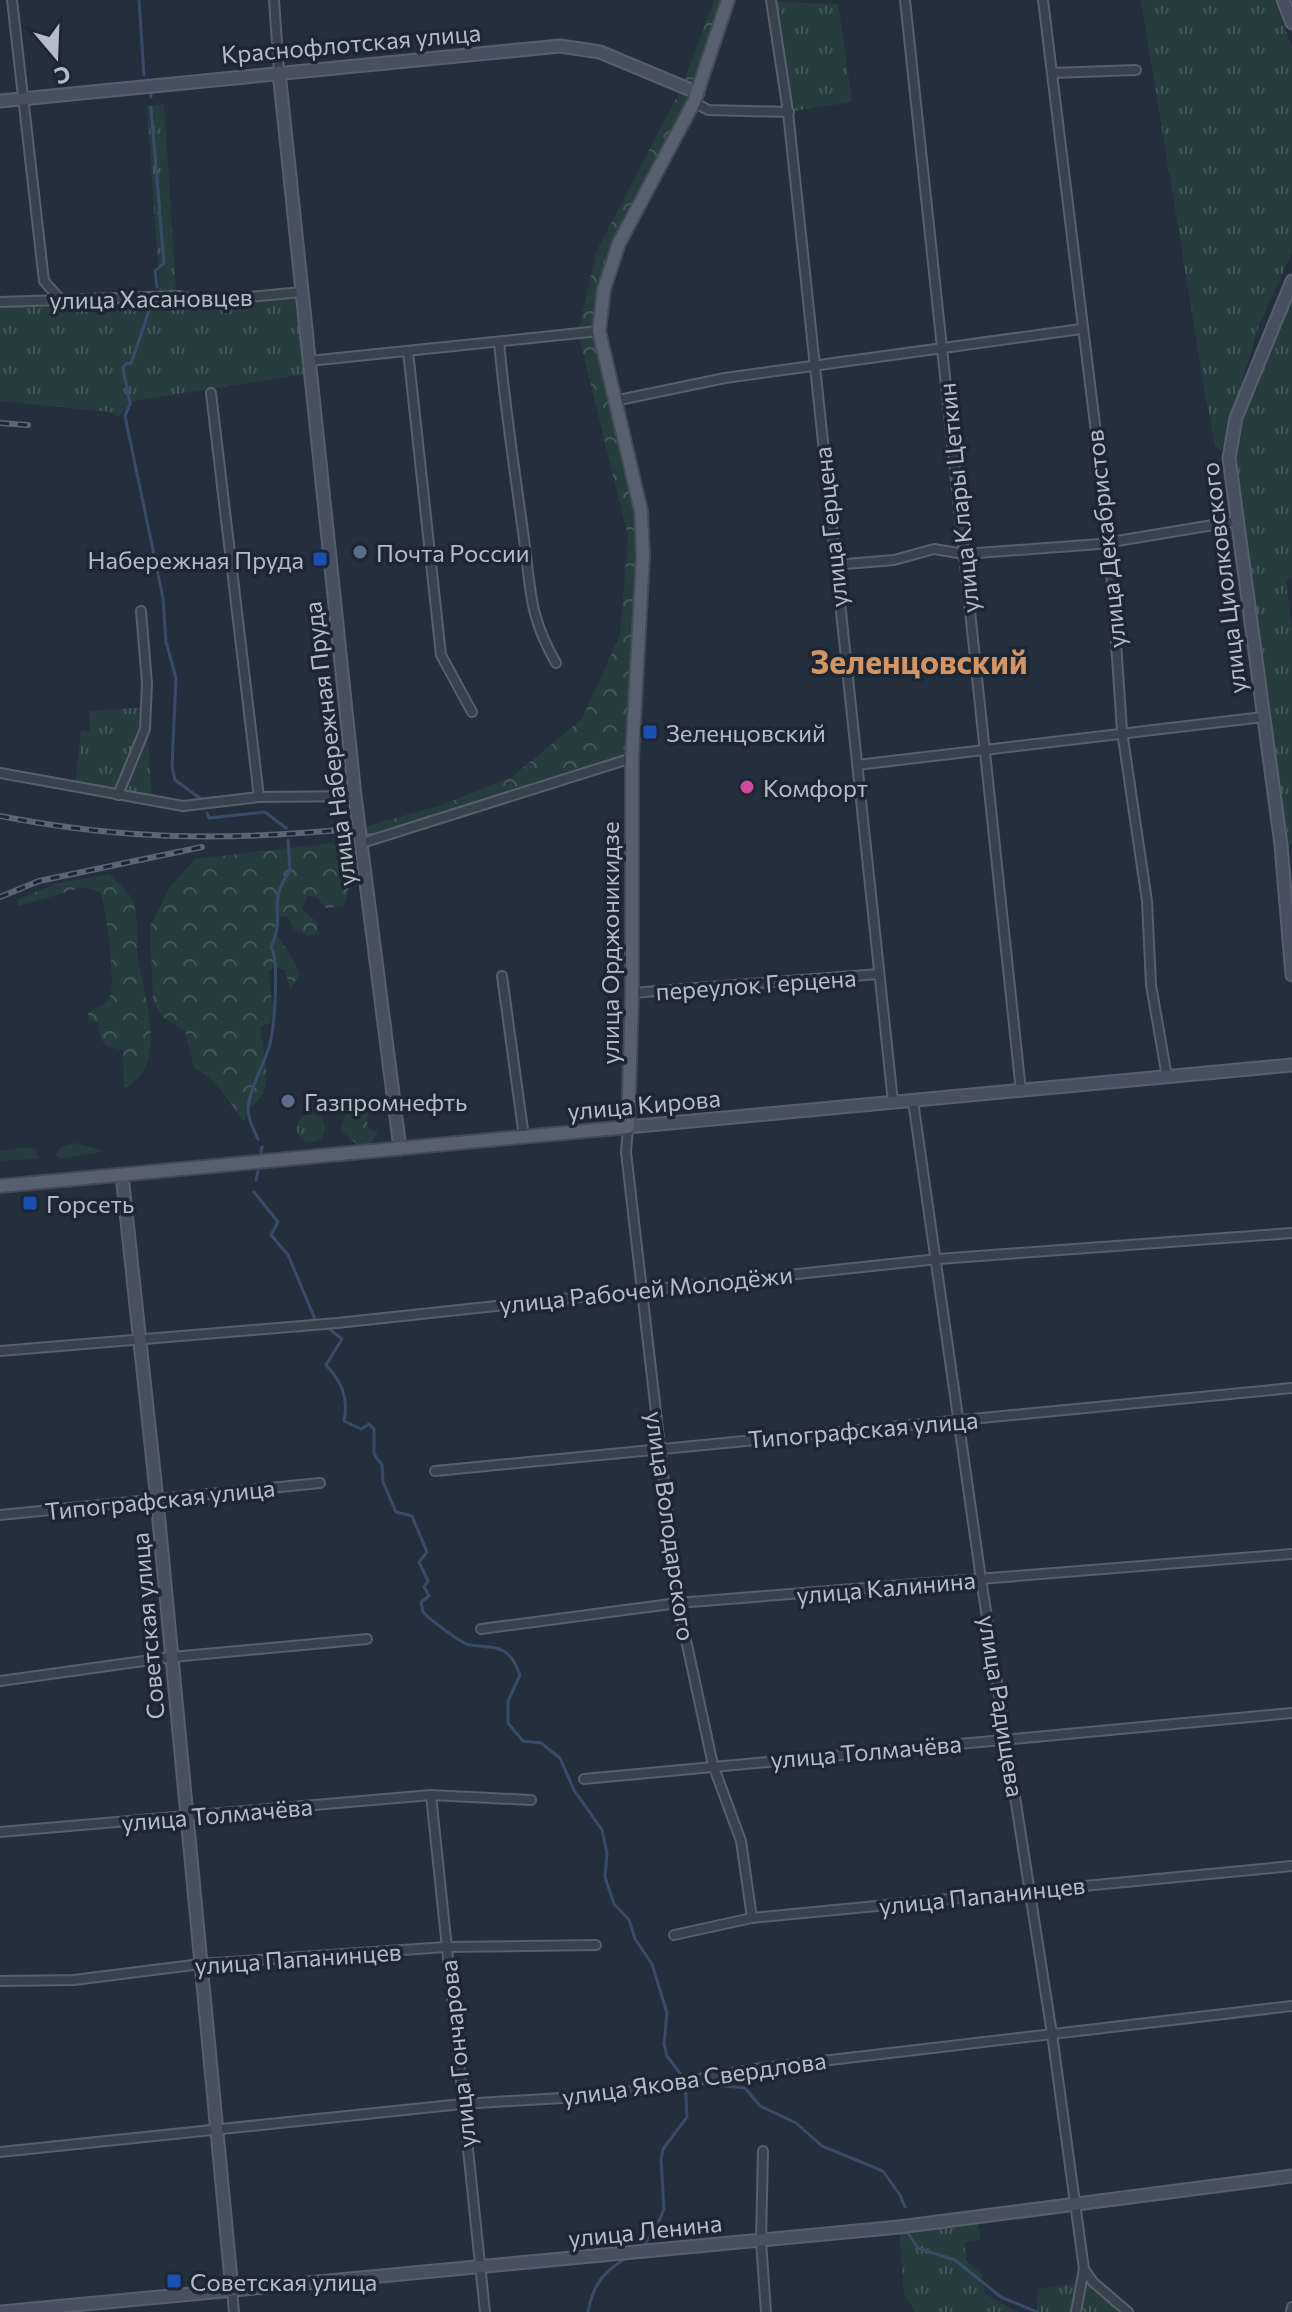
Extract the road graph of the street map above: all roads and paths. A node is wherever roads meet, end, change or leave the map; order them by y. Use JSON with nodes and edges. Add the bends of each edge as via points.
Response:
{"nodes":[{"id":1,"x":12,"y":0,"type":"edge"},
{"id":2,"x":274,"y":0,"type":"edge"},
{"id":3,"x":728,"y":0,"type":"edge"},
{"id":4,"x":771,"y":0,"type":"edge"},
{"id":5,"x":905,"y":0,"type":"edge"},
{"id":6,"x":1043,"y":0,"type":"edge"},
{"id":7,"x":1283,"y":0,"type":"edge"},
{"id":8,"x":1292,"y":23,"type":"edge"},
{"id":9,"x":1136,"y":70,"type":"dead end"},
{"id":10,"x":279,"y":72,"type":"junction"},
{"id":11,"x":1052,"y":73,"type":"junction"},
{"id":12,"x":24,"y":98,"type":"junction"},
{"id":13,"x":696,"y":98,"type":"junction"},
{"id":14,"x":0,"y":101,"type":"edge"},
{"id":15,"x":789,"y":112,"type":"junction"},
{"id":16,"x":1290,"y":289,"type":"edge"},
{"id":17,"x":302,"y":292,"type":"junction"},
{"id":18,"x":59,"y":298,"type":"junction"},
{"id":19,"x":0,"y":302,"type":"edge"},
{"id":20,"x":1081,"y":329,"type":"junction"},
{"id":21,"x":599,"y":331,"type":"junction"},
{"id":22,"x":499,"y":342,"type":"junction"},
{"id":23,"x":942,"y":349,"type":"junction"},
{"id":24,"x":408,"y":351,"type":"junction"},
{"id":25,"x":309,"y":361,"type":"junction"},
{"id":26,"x":812,"y":366,"type":"junction"},
{"id":27,"x":211,"y":393,"type":"dead end"},
{"id":28,"x":614,"y":401,"type":"junction"},
{"id":29,"x":1237,"y":521,"type":"junction"},
{"id":30,"x":1109,"y":539,"type":"junction"},
{"id":31,"x":964,"y":554,"type":"junction"},
{"id":32,"x":834,"y":565,"type":"junction"},
{"id":33,"x":141,"y":611,"type":"dead end"},
{"id":34,"x":556,"y":663,"type":"dead end"},
{"id":35,"x":472,"y":712,"type":"dead end"},
{"id":36,"x":1263,"y":717,"type":"junction"},
{"id":37,"x":1122,"y":731,"type":"junction"},
{"id":38,"x":987,"y":749,"type":"junction"},
{"id":39,"x":632,"y":758,"type":"junction"},
{"id":40,"x":857,"y":765,"type":"junction"},
{"id":41,"x":0,"y":773,"type":"edge"},
{"id":42,"x":118,"y":795,"type":"junction"},
{"id":43,"x":355,"y":796,"type":"junction"},
{"id":44,"x":259,"y":797,"type":"junction"},
{"id":45,"x":362,"y":843,"type":"junction"},
{"id":46,"x":1287,"y":844,"type":"edge"},
{"id":47,"x":879,"y":974,"type":"junction"},
{"id":48,"x":1292,"y":975,"type":"edge"},
{"id":49,"x":502,"y":976,"type":"dead end"},
{"id":50,"x":632,"y":993,"type":"junction"},
{"id":51,"x":1292,"y":1065,"type":"edge"},
{"id":52,"x":1167,"y":1077,"type":"junction"},
{"id":53,"x":1021,"y":1091,"type":"junction"},
{"id":54,"x":913,"y":1101,"type":"junction"},
{"id":55,"x":893,"y":1102,"type":"junction"},
{"id":56,"x":628,"y":1127,"type":"junction"},
{"id":57,"x":524,"y":1137,"type":"junction"},
{"id":58,"x":400,"y":1149,"type":"junction"},
{"id":59,"x":122,"y":1175,"type":"junction"},
{"id":60,"x":0,"y":1186,"type":"edge"},
{"id":61,"x":1292,"y":1233,"type":"edge"},
{"id":62,"x":938,"y":1259,"type":"junction"},
{"id":63,"x":640,"y":1288,"type":"junction"},
{"id":64,"x":138,"y":1339,"type":"junction"},
{"id":65,"x":0,"y":1351,"type":"edge"},
{"id":66,"x":1292,"y":1388,"type":"edge"},
{"id":67,"x":959,"y":1420,"type":"junction"},
{"id":68,"x":658,"y":1448,"type":"junction"},
{"id":69,"x":435,"y":1471,"type":"dead end"},
{"id":70,"x":320,"y":1483,"type":"dead end"},
{"id":71,"x":157,"y":1500,"type":"junction"},
{"id":72,"x":0,"y":1515,"type":"edge"},
{"id":73,"x":1292,"y":1554,"type":"edge"},
{"id":74,"x":981,"y":1579,"type":"junction"},
{"id":75,"x":678,"y":1603,"type":"junction"},
{"id":76,"x":481,"y":1629,"type":"dead end"},
{"id":77,"x":367,"y":1639,"type":"dead end"},
{"id":78,"x":172,"y":1657,"type":"junction"},
{"id":79,"x":0,"y":1681,"type":"edge"},
{"id":80,"x":1292,"y":1713,"type":"edge"},
{"id":81,"x":1007,"y":1738,"type":"junction"},
{"id":82,"x":713,"y":1765,"type":"junction"},
{"id":83,"x":584,"y":1779,"type":"dead end"},
{"id":84,"x":431,"y":1795,"type":"junction"},
{"id":85,"x":531,"y":1800,"type":"dead end"},
{"id":86,"x":187,"y":1814,"type":"junction"},
{"id":87,"x":0,"y":1832,"type":"edge"},
{"id":88,"x":1292,"y":1866,"type":"edge"},
{"id":89,"x":1032,"y":1889,"type":"junction"},
{"id":90,"x":752,"y":1918,"type":"junction"},
{"id":91,"x":674,"y":1935,"type":"dead end"},
{"id":92,"x":596,"y":1945,"type":"dead end"},
{"id":93,"x":446,"y":1947,"type":"junction"},
{"id":94,"x":201,"y":1964,"type":"junction"},
{"id":95,"x":0,"y":1981,"type":"edge"},
{"id":96,"x":1292,"y":2006,"type":"edge"},
{"id":97,"x":1052,"y":2034,"type":"junction"},
{"id":98,"x":462,"y":2104,"type":"junction"},
{"id":99,"x":217,"y":2130,"type":"junction"},
{"id":100,"x":763,"y":2151,"type":"dead end"},
{"id":101,"x":0,"y":2152,"type":"edge"},
{"id":102,"x":1292,"y":2176,"type":"edge"},
{"id":103,"x":1074,"y":2203,"type":"junction"},
{"id":104,"x":761,"y":2241,"type":"junction"},
{"id":105,"x":482,"y":2269,"type":"junction"},
{"id":106,"x":1084,"y":2269,"type":"junction"},
{"id":107,"x":232,"y":2290,"type":"junction"},
{"id":108,"x":1,"y":2312,"type":"edge"},
{"id":109,"x":234,"y":2312,"type":"edge"},
{"id":110,"x":485,"y":2312,"type":"edge"},
{"id":111,"x":766,"y":2312,"type":"edge"},
{"id":112,"x":1076,"y":2312,"type":"edge"},
{"id":113,"x":1128,"y":2312,"type":"edge"}],
"edges":[{"from":1,"to":12,"type":"street"},
{"from":2,"to":10,"type":"street","name":"улица Набережная Пруда"},
{"from":3,"to":13,"type":"main road","name":"улица Орджоникидзе"},
{"from":4,"to":15,"type":"street","name":"улица Герцена"},
{"from":5,"to":23,"type":"street","name":"улица Клары Цеткин"},
{"from":6,"to":11,"type":"street","name":"улица Декабристов"},
{"from":7,"to":8,"type":"street"},
{"from":9,"to":11,"type":"street"},
{"from":10,"to":12,"type":"street","name":"Краснофлотская улица"},
{"from":10,"to":13,"type":"street","name":"Краснофлотская улица","via":[[582,46]]},
{"from":10,"to":17,"type":"street","name":"улица Набережная Пруда"},
{"from":11,"to":20,"type":"street","name":"улица Декабристов"},
{"from":12,"to":14,"type":"street","name":"Краснофлотская улица"},
{"from":12,"to":18,"type":"street","via":[[44,281]]},
{"from":13,"to":15,"type":"street","name":"Краснофлотская улица","via":[[708,110]]},
{"from":13,"to":21,"type":"main road","name":"улица Орджоникидзе","via":[[619,243],[604,289]]},
{"from":15,"to":26,"type":"street","name":"улица Герцена"},
{"from":16,"to":29,"type":"street","name":"улица Циолковского","via":[[1230,437]]},
{"from":17,"to":18,"type":"street","name":"улица Хасановцев","via":[[208,301],[178,296]]},
{"from":17,"to":25,"type":"street","name":"улица Набережная Пруда"},
{"from":18,"to":19,"type":"street","name":"улица Хасановцев"},
{"from":20,"to":23,"type":"street"},
{"from":20,"to":30,"type":"street","name":"улица Декабристов"},
{"from":21,"to":22,"type":"street"},
{"from":21,"to":28,"type":"main road","name":"улица Орджоникидзе"},
{"from":22,"to":24,"type":"street"},
{"from":22,"to":34,"type":"street","via":[[531,606]]},
{"from":23,"to":26,"type":"street"},
{"from":23,"to":31,"type":"street","name":"улица Клары Цеткин"},
{"from":24,"to":25,"type":"street"},
{"from":24,"to":35,"type":"street","via":[[441,655]]},
{"from":25,"to":43,"type":"street","name":"улица Набережная Пруда"},
{"from":26,"to":28,"type":"street"},
{"from":26,"to":32,"type":"street","name":"улица Герцена"},
{"from":27,"to":44,"type":"street"},
{"from":28,"to":39,"type":"main road","name":"улица Орджоникидзе","via":[[641,511]]},
{"from":29,"to":30,"type":"street"},
{"from":29,"to":36,"type":"street","name":"улица Циолковского"},
{"from":30,"to":31,"type":"street"},
{"from":30,"to":37,"type":"street","name":"улица Декабристов"},
{"from":31,"to":32,"type":"street","via":[[934,549],[894,560]]},
{"from":31,"to":38,"type":"street","name":"улица Клары Цеткин"},
{"from":32,"to":40,"type":"street","name":"улица Герцена"},
{"from":33,"to":42,"type":"street","via":[[145,729]]},
{"from":36,"to":37,"type":"street"},
{"from":36,"to":46,"type":"street","name":"улица Циолковского"},
{"from":37,"to":38,"type":"street"},
{"from":37,"to":52,"type":"street","name":"улица Декабристов","via":[[1147,901],[1151,985]]},
{"from":38,"to":40,"type":"street"},
{"from":38,"to":53,"type":"street","name":"улица Клары Цеткин"},
{"from":39,"to":45,"type":"street"},
{"from":39,"to":50,"type":"main road","name":"улица Орджоникидзе"},
{"from":40,"to":47,"type":"street","name":"улица Герцена"},
{"from":41,"to":42,"type":"street"},
{"from":42,"to":44,"type":"street","via":[[183,806]]},
{"from":43,"to":44,"type":"street"},
{"from":43,"to":45,"type":"street","name":"улица Набережная Пруда"},
{"from":45,"to":58,"type":"street","name":"улица Набережная Пруда"},
{"from":46,"to":48,"type":"street","name":"улица Циолковского"},
{"from":47,"to":50,"type":"street","name":"переулок Герцена"},
{"from":47,"to":55,"type":"street","name":"улица Герцена"},
{"from":49,"to":57,"type":"street"},
{"from":50,"to":56,"type":"main road","name":"улица Орджоникидзе"},
{"from":51,"to":52,"type":"street","name":"улица Кирова"},
{"from":52,"to":53,"type":"street","name":"улица Кирова"},
{"from":53,"to":54,"type":"street","name":"улица Кирова"},
{"from":54,"to":55,"type":"street","name":"улица Кирова"},
{"from":54,"to":62,"type":"street","name":"улица Радищева"},
{"from":55,"to":56,"type":"street","name":"улица Кирова"},
{"from":56,"to":57,"type":"main road","name":"улица Кирова"},
{"from":56,"to":63,"type":"street","name":"улица Володарского"},
{"from":57,"to":58,"type":"main road","name":"улица Кирова"},
{"from":58,"to":59,"type":"main road","name":"улица Кирова"},
{"from":59,"to":60,"type":"main road","name":"улица Кирова"},
{"from":59,"to":64,"type":"street","name":"Советская улица"},
{"from":61,"to":62,"type":"street","name":"улица Рабочей Молодёжи"},
{"from":62,"to":63,"type":"street","name":"улица Рабочей Молодёжи"},
{"from":62,"to":67,"type":"street","name":"улица Радищева"},
{"from":63,"to":64,"type":"street","name":"улица Рабочей Молодёжи","via":[[337,1323]]},
{"from":63,"to":68,"type":"street","name":"улица Володарского"},
{"from":64,"to":65,"type":"street","name":"улица Рабочей Молодёжи"},
{"from":64,"to":71,"type":"street","name":"Советская улица"},
{"from":66,"to":67,"type":"street","name":"Типографская улица"},
{"from":67,"to":68,"type":"street","name":"Типографская улица"},
{"from":67,"to":74,"type":"street","name":"улица Радищева"},
{"from":68,"to":69,"type":"street","name":"Типографская улица"},
{"from":68,"to":75,"type":"street","name":"улица Володарского"},
{"from":70,"to":71,"type":"street","name":"Типографская улица"},
{"from":71,"to":72,"type":"street","name":"Типографская улица"},
{"from":71,"to":78,"type":"street","name":"Советская улица"},
{"from":73,"to":74,"type":"street","name":"улица Калинина"},
{"from":74,"to":75,"type":"street","name":"улица Калинина"},
{"from":74,"to":81,"type":"street","name":"улица Радищева"},
{"from":75,"to":76,"type":"street","name":"улица Калинина"},
{"from":75,"to":82,"type":"street","name":"улица Володарского"},
{"from":77,"to":78,"type":"street"},
{"from":78,"to":79,"type":"street"},
{"from":78,"to":86,"type":"street","name":"Советская улица"},
{"from":80,"to":81,"type":"street","name":"улица Толмачёва"},
{"from":81,"to":82,"type":"street","name":"улица Толмачёва"},
{"from":81,"to":89,"type":"street","name":"улица Радищева"},
{"from":82,"to":83,"type":"street","name":"улица Толмачёва"},
{"from":82,"to":90,"type":"street","name":"улица Володарского","via":[[741,1841]]},
{"from":84,"to":85,"type":"street","name":"улица Толмачёва"},
{"from":84,"to":86,"type":"street","name":"улица Толмачёва"},
{"from":84,"to":93,"type":"street","name":"улица Гончарова"},
{"from":86,"to":87,"type":"street","name":"улица Толмачёва"},
{"from":86,"to":94,"type":"street","name":"Советская улица"},
{"from":88,"to":89,"type":"street","name":"улица Папанинцев"},
{"from":89,"to":90,"type":"street","name":"улица Папанинцев"},
{"from":89,"to":97,"type":"street","name":"улица Радищева"},
{"from":90,"to":91,"type":"street","name":"улица Папанинцев"},
{"from":92,"to":93,"type":"street","name":"улица Папанинцев"},
{"from":93,"to":94,"type":"street","name":"улица Папанинцев"},
{"from":93,"to":98,"type":"street","name":"улица Гончарова"},
{"from":94,"to":95,"type":"street","name":"улица Папанинцев","via":[[74,1980]]},
{"from":94,"to":99,"type":"street","name":"Советская улица"},
{"from":96,"to":97,"type":"street","name":"улица Якова Свердлова"},
{"from":97,"to":98,"type":"street","name":"улица Якова Свердлова","via":[[762,2068],[610,2095]]},
{"from":97,"to":103,"type":"street","name":"улица Радищева"},
{"from":98,"to":99,"type":"street","name":"улица Якова Свердлова"},
{"from":98,"to":105,"type":"street","name":"улица Гончарова"},
{"from":99,"to":101,"type":"street","name":"улица Якова Свердлова"},
{"from":99,"to":107,"type":"street","name":"Советская улица"},
{"from":100,"to":104,"type":"street"},
{"from":102,"to":103,"type":"street","name":"улица Ленина"},
{"from":103,"to":104,"type":"street","name":"улица Ленина"},
{"from":103,"to":106,"type":"street","name":"улица Радищева"},
{"from":104,"to":105,"type":"street","name":"улица Ленина"},
{"from":104,"to":111,"type":"street"},
{"from":105,"to":107,"type":"street","name":"улица Ленина"},
{"from":105,"to":110,"type":"street","name":"улица Гончарова"},
{"from":106,"to":112,"type":"street","name":"улица Радищева"},
{"from":106,"to":113,"type":"street"},
{"from":107,"to":108,"type":"street","name":"улица Ленина"},
{"from":107,"to":109,"type":"street","name":"Советская улица"}]}
